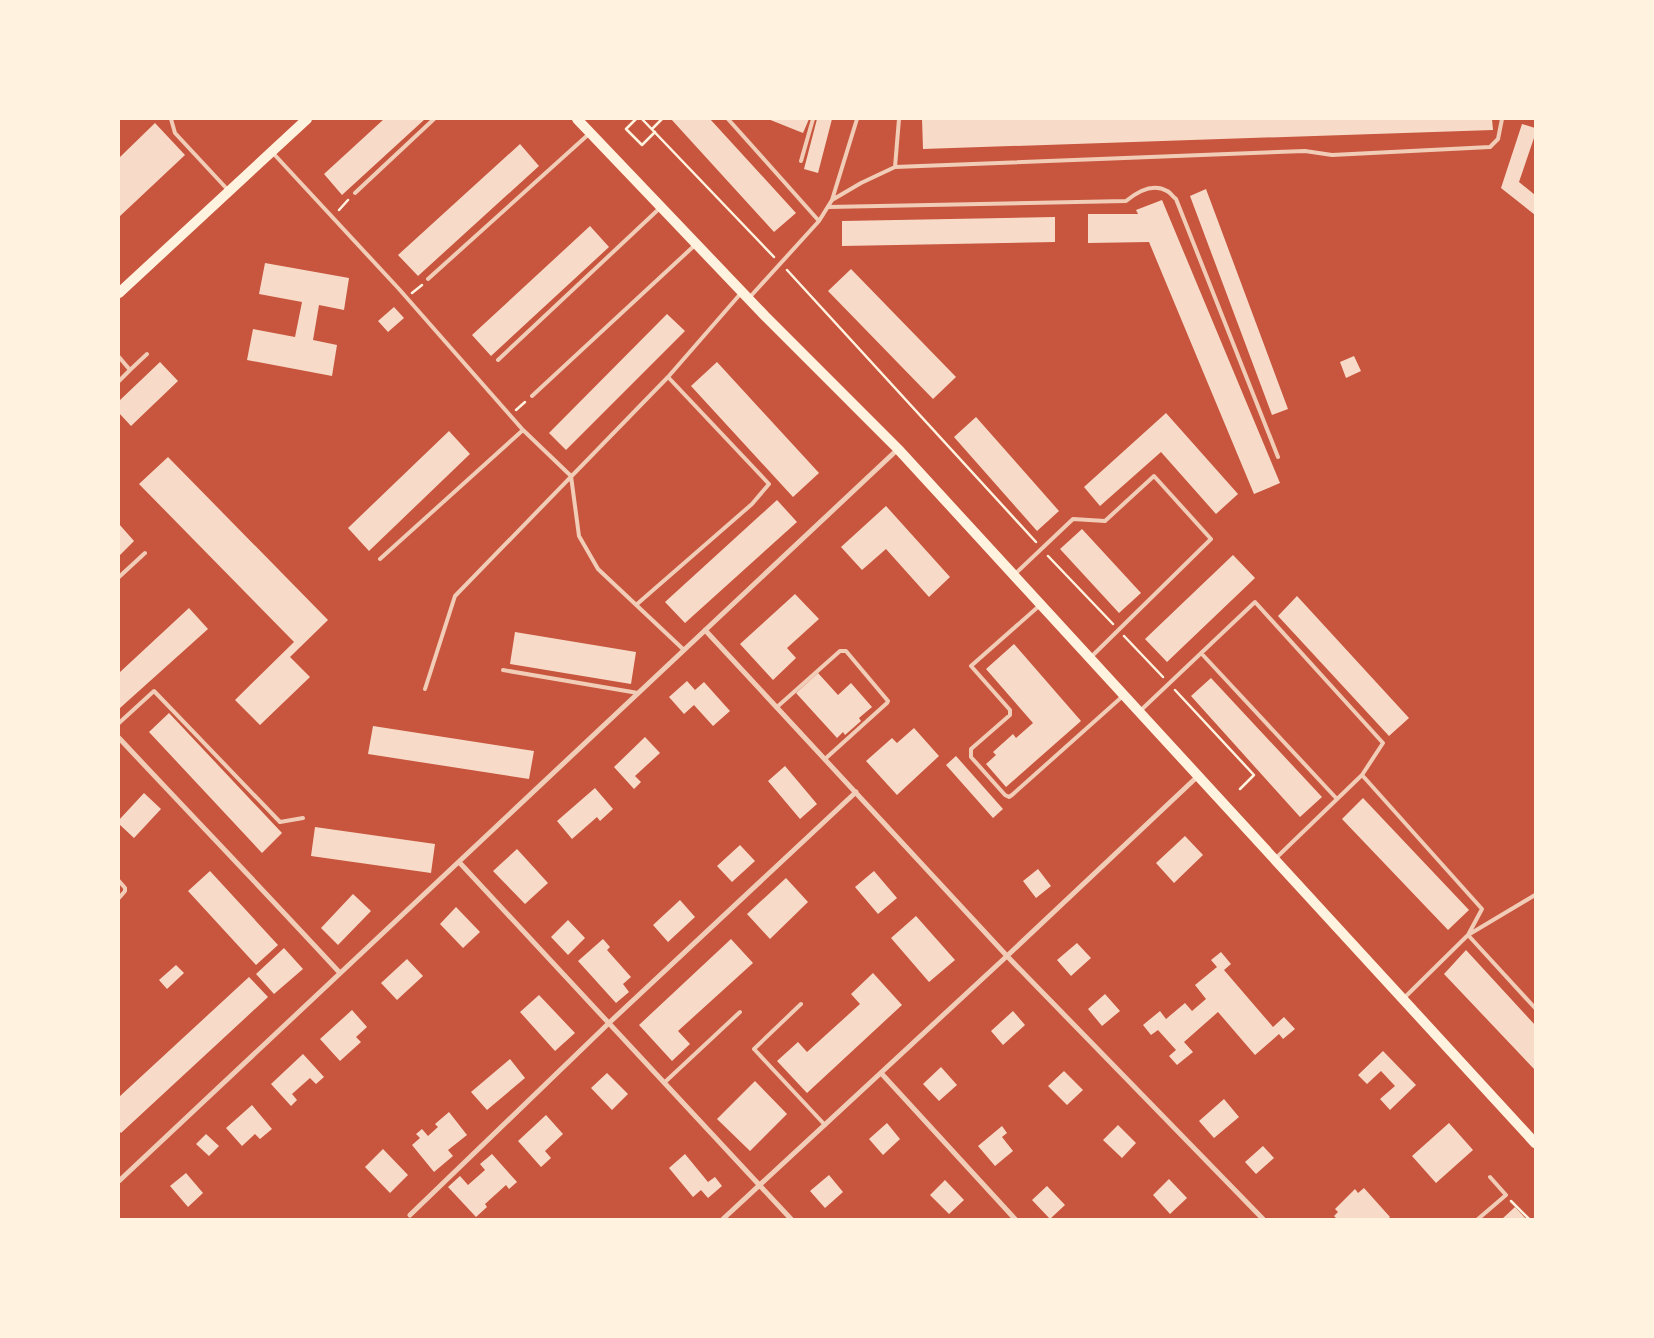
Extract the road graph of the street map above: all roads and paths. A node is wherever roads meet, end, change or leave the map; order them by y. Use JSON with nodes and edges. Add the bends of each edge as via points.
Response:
{"nodes":[{"id":1,"x":170,"y":119,"type":"edge"},
{"id":2,"x":307,"y":119,"type":"edge"},
{"id":3,"x":434,"y":119,"type":"edge"},
{"id":4,"x":577,"y":119,"type":"edge"},
{"id":5,"x":636,"y":119,"type":"edge"},
{"id":6,"x":642,"y":119,"type":"edge"},
{"id":7,"x":662,"y":119,"type":"edge"},
{"id":8,"x":728,"y":119,"type":"edge"},
{"id":9,"x":813,"y":119,"type":"edge"},
{"id":10,"x":856,"y":119,"type":"edge"},
{"id":11,"x":899,"y":119,"type":"edge"},
{"id":12,"x":1502,"y":119,"type":"edge"},
{"id":13,"x":652,"y":128,"type":"junction"},
{"id":14,"x":655,"y":132,"type":"junction"},
{"id":15,"x":590,"y":133,"type":"junction"},
{"id":16,"x":272,"y":152,"type":"junction"},
{"id":17,"x":801,"y":162,"type":"dead end"},
{"id":18,"x":895,"y":167,"type":"junction"},
{"id":19,"x":230,"y":191,"type":"junction"},
{"id":20,"x":355,"y":193,"type":"joint"},
{"id":21,"x":832,"y":200,"type":"junction"},
{"id":22,"x":661,"y":207,"type":"junction"},
{"id":23,"x":828,"y":207,"type":"junction"},
{"id":24,"x":332,"y":217,"type":"junction"},
{"id":25,"x":819,"y":221,"type":"junction"},
{"id":26,"x":696,"y":244,"type":"junction"},
{"id":27,"x":781,"y":263,"type":"junction"},
{"id":28,"x":428,"y":279,"type":"joint"},
{"id":29,"x":119,"y":294,"type":"edge"},
{"id":30,"x":745,"y":295,"type":"junction"},
{"id":31,"x":406,"y":298,"type":"junction"},
{"id":32,"x":147,"y":354,"type":"dead end"},
{"id":33,"x":119,"y":357,"type":"edge"},
{"id":34,"x":498,"y":360,"type":"dead end"},
{"id":35,"x":130,"y":370,"type":"junction"},
{"id":36,"x":668,"y":377,"type":"junction"},
{"id":37,"x":119,"y":380,"type":"edge"},
{"id":38,"x":532,"y":396,"type":"joint"},
{"id":39,"x":510,"y":416,"type":"junction"},
{"id":40,"x":523,"y":430,"type":"junction"},
{"id":41,"x":898,"y":449,"type":"junction"},
{"id":42,"x":1278,"y":456,"type":"dead end"},
{"id":43,"x":571,"y":476,"type":"junction"},
{"id":44,"x":1042,"y":549,"type":"junction"},
{"id":45,"x":145,"y":553,"type":"dead end"},
{"id":46,"x":380,"y":560,"type":"dead end"},
{"id":47,"x":1014,"y":575,"type":"junction"},
{"id":48,"x":119,"y":577,"type":"edge"},
{"id":49,"x":1041,"y":604,"type":"junction"},
{"id":50,"x":636,"y":605,"type":"junction"},
{"id":51,"x":705,"y":630,"type":"junction"},
{"id":52,"x":1118,"y":630,"type":"junction"},
{"id":53,"x":684,"y":650,"type":"junction"},
{"id":54,"x":1201,"y":653,"type":"junction"},
{"id":55,"x":1090,"y":658,"type":"junction"},
{"id":56,"x":503,"y":670,"type":"dead end"},
{"id":57,"x":1169,"y":684,"type":"junction"},
{"id":58,"x":425,"y":689,"type":"dead end"},
{"id":59,"x":638,"y":694,"type":"junction"},
{"id":60,"x":1124,"y":695,"type":"junction"},
{"id":61,"x":777,"y":707,"type":"junction"},
{"id":62,"x":1140,"y":712,"type":"junction"},
{"id":63,"x":119,"y":723,"type":"edge"},
{"id":64,"x":119,"y":738,"type":"edge"},
{"id":65,"x":825,"y":759,"type":"junction"},
{"id":66,"x":1362,"y":775,"type":"junction"},
{"id":67,"x":1198,"y":776,"type":"junction"},
{"id":68,"x":1240,"y":789,"type":"dead end"},
{"id":69,"x":856,"y":792,"type":"junction"},
{"id":70,"x":1337,"y":799,"type":"junction"},
{"id":71,"x":303,"y":818,"type":"dead end"},
{"id":72,"x":1275,"y":859,"type":"junction"},
{"id":73,"x":459,"y":862,"type":"junction"},
{"id":74,"x":119,"y":881,"type":"edge"},
{"id":75,"x":1535,"y":896,"type":"edge"},
{"id":76,"x":119,"y":898,"type":"edge"},
{"id":77,"x":1468,"y":935,"type":"junction"},
{"id":78,"x":1007,"y":956,"type":"junction"},
{"id":79,"x":340,"y":973,"type":"junction"},
{"id":80,"x":1403,"y":999,"type":"junction"},
{"id":81,"x":801,"y":1004,"type":"dead end"},
{"id":82,"x":1535,"y":1008,"type":"edge"},
{"id":83,"x":740,"y":1012,"type":"dead end"},
{"id":84,"x":610,"y":1022,"type":"junction"},
{"id":85,"x":881,"y":1073,"type":"junction"},
{"id":86,"x":665,"y":1082,"type":"junction"},
{"id":87,"x":825,"y":1125,"type":"junction"},
{"id":88,"x":1535,"y":1143,"type":"edge"},
{"id":89,"x":1490,"y":1177,"type":"dead end"},
{"id":90,"x":119,"y":1180,"type":"edge"},
{"id":91,"x":759,"y":1185,"type":"junction"},
{"id":92,"x":1506,"y":1195,"type":"junction"},
{"id":93,"x":410,"y":1215,"type":"dead end"},
{"id":94,"x":723,"y":1219,"type":"edge"},
{"id":95,"x":791,"y":1219,"type":"edge"},
{"id":96,"x":1015,"y":1219,"type":"edge"},
{"id":97,"x":1263,"y":1219,"type":"edge"},
{"id":98,"x":1478,"y":1219,"type":"edge"},
{"id":99,"x":1529,"y":1219,"type":"edge"}],
"edges":[{"from":1,"to":19,"type":"lane","via":[[175,133]]},
{"from":2,"to":16,"type":"main road"},
{"from":3,"to":20,"type":"lane"},
{"from":4,"to":15,"type":"main road"},
{"from":5,"to":14,"type":"path","via":[[626,129],[642,145]]},
{"from":6,"to":13,"type":"path"},
{"from":7,"to":13,"type":"path"},
{"from":8,"to":25,"type":"lane"},
{"from":9,"to":17,"type":"lane"},
{"from":10,"to":21,"type":"lane"},
{"from":11,"to":18,"type":"lane"},
{"from":12,"to":18,"type":"lane","via":[[1498,140],[1490,148],[1332,155],[1305,151]]},
{"from":13,"to":14,"type":"path"},
{"from":14,"to":27,"type":"path"},
{"from":15,"to":22,"type":"main road"},
{"from":15,"to":28,"type":"lane"},
{"from":16,"to":19,"type":"main road"},
{"from":16,"to":24,"type":"lane"},
{"from":18,"to":21,"type":"lane"},
{"from":19,"to":29,"type":"main road"},
{"from":20,"to":24,"type":"path"},
{"from":21,"to":23,"type":"lane"},
{"from":22,"to":26,"type":"main road"},
{"from":22,"to":34,"type":"lane"},
{"from":23,"to":25,"type":"lane"},
{"from":23,"to":42,"type":"lane","via":[[1126,201],[1134,194],[1151,188],[1167,190],[1176,199]]},
{"from":24,"to":31,"type":"lane"},
{"from":25,"to":27,"type":"lane"},
{"from":26,"to":30,"type":"main road"},
{"from":26,"to":38,"type":"lane"},
{"from":27,"to":30,"type":"lane"},
{"from":27,"to":44,"type":"path"},
{"from":28,"to":31,"type":"path"},
{"from":30,"to":36,"type":"lane"},
{"from":30,"to":41,"type":"main road"},
{"from":31,"to":39,"type":"lane"},
{"from":32,"to":35,"type":"lane"},
{"from":33,"to":35,"type":"lane"},
{"from":35,"to":37,"type":"lane"},
{"from":36,"to":43,"type":"lane"},
{"from":36,"to":50,"type":"lane","via":[[769,484],[752,504]]},
{"from":38,"to":39,"type":"path"},
{"from":39,"to":40,"type":"lane"},
{"from":40,"to":43,"type":"lane"},
{"from":40,"to":46,"type":"lane"},
{"from":41,"to":47,"type":"main road"},
{"from":41,"to":51,"type":"street"},
{"from":43,"to":50,"type":"lane","via":[[579,536],[598,569]]},
{"from":43,"to":58,"type":"lane","via":[[455,596]]},
{"from":44,"to":47,"type":"lane"},
{"from":44,"to":52,"type":"path"},
{"from":44,"to":52,"type":"lane","via":[[1073,519],[1105,521],[1154,476],[1211,539]]},
{"from":45,"to":48,"type":"lane"},
{"from":47,"to":49,"type":"main road"},
{"from":49,"to":55,"type":"main road"},
{"from":49,"to":60,"type":"lane","via":[[972,666],[1010,710],[1010,715],[970,753],[1005,795],[1012,795]]},
{"from":50,"to":53,"type":"lane"},
{"from":51,"to":53,"type":"street"},
{"from":51,"to":61,"type":"street"},
{"from":52,"to":55,"type":"lane"},
{"from":52,"to":57,"type":"path"},
{"from":53,"to":59,"type":"street"},
{"from":54,"to":57,"type":"lane"},
{"from":54,"to":66,"type":"lane","via":[[1255,602],[1383,743]]},
{"from":54,"to":70,"type":"lane"},
{"from":55,"to":60,"type":"main road"},
{"from":56,"to":59,"type":"lane"},
{"from":57,"to":62,"type":"lane"},
{"from":57,"to":68,"type":"path","via":[[1254,775]]},
{"from":59,"to":73,"type":"street"},
{"from":60,"to":62,"type":"main road"},
{"from":61,"to":65,"type":"street"},
{"from":61,"to":65,"type":"lane","via":[[840,651],[846,651],[888,701]]},
{"from":62,"to":67,"type":"main road"},
{"from":63,"to":71,"type":"lane","via":[[154,691],[280,822]]},
{"from":64,"to":79,"type":"street"},
{"from":65,"to":69,"type":"street"},
{"from":66,"to":70,"type":"lane"},
{"from":66,"to":77,"type":"lane","via":[[1482,909]]},
{"from":67,"to":72,"type":"main road"},
{"from":67,"to":78,"type":"street"},
{"from":69,"to":78,"type":"street"},
{"from":69,"to":84,"type":"street"},
{"from":70,"to":72,"type":"lane"},
{"from":72,"to":80,"type":"main road"},
{"from":73,"to":79,"type":"street"},
{"from":73,"to":84,"type":"street"},
{"from":74,"to":76,"type":"lane","via":[[125,888]]},
{"from":75,"to":77,"type":"lane"},
{"from":77,"to":80,"type":"lane"},
{"from":77,"to":82,"type":"lane"},
{"from":78,"to":85,"type":"street"},
{"from":78,"to":97,"type":"street"},
{"from":79,"to":90,"type":"street"},
{"from":80,"to":88,"type":"main road"},
{"from":81,"to":87,"type":"lane","via":[[754,1049]]},
{"from":83,"to":86,"type":"lane"},
{"from":84,"to":86,"type":"street"},
{"from":84,"to":93,"type":"street"},
{"from":85,"to":87,"type":"street"},
{"from":85,"to":96,"type":"street"},
{"from":86,"to":91,"type":"street"},
{"from":87,"to":91,"type":"street"},
{"from":89,"to":92,"type":"lane"},
{"from":91,"to":94,"type":"street"},
{"from":91,"to":95,"type":"street"},
{"from":92,"to":98,"type":"lane"},
{"from":92,"to":99,"type":"path"}]}
